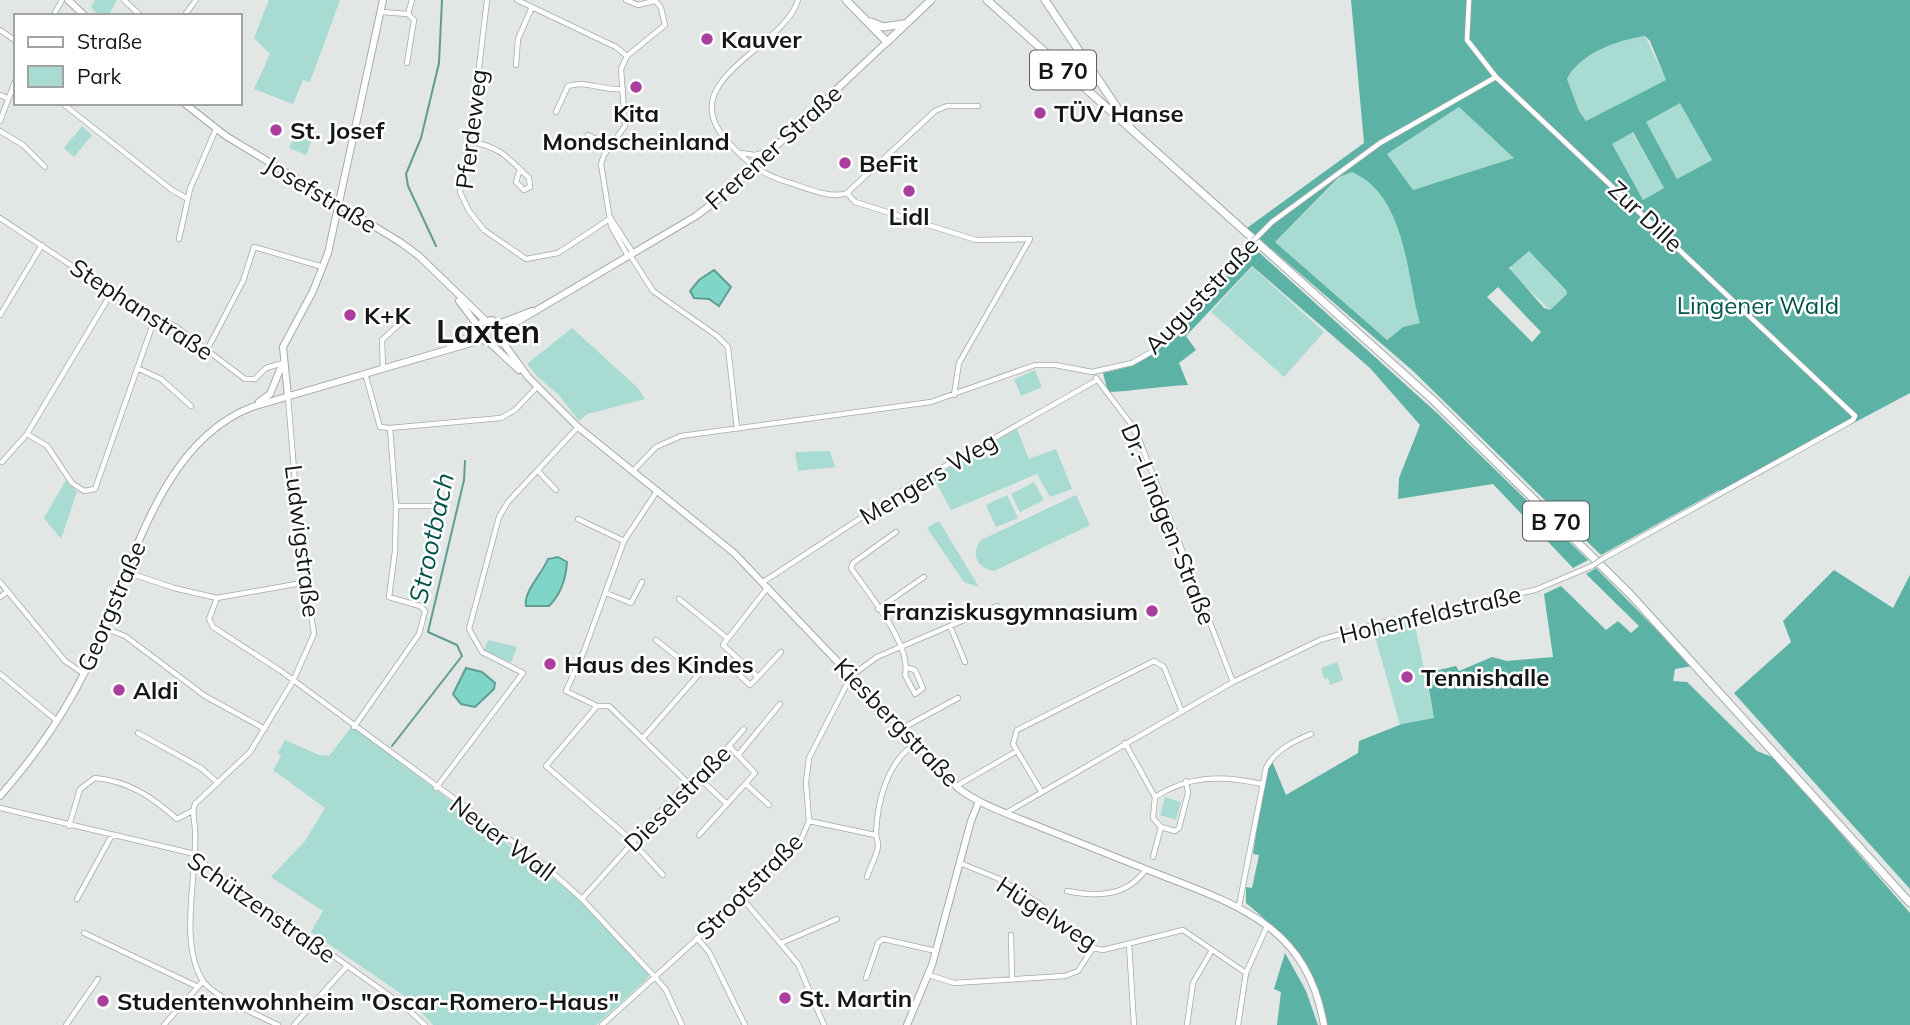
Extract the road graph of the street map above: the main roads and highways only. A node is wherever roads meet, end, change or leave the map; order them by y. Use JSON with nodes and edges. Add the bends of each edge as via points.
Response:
{"nodes":[{"id":1,"x":846,"y":0,"type":"edge"},
{"id":2,"x":931,"y":0,"type":"edge"},
{"id":3,"x":987,"y":0,"type":"edge"},
{"id":4,"x":1045,"y":0,"type":"edge"},
{"id":5,"x":866,"y":19,"type":"junction"},
{"id":6,"x":907,"y":22,"type":"junction"},
{"id":7,"x":1139,"y":138,"type":"junction"},
{"id":8,"x":1910,"y":903,"type":"edge"}],
"edges":[{"from":1,"to":5,"type":"main road"},
{"from":2,"to":6,"type":"main road"},
{"from":3,"to":7,"type":"main road","number":"B 70"},
{"from":4,"to":7,"type":"main road"},
{"from":5,"to":6,"type":"main road","via":[[883,27]]},
{"from":5,"to":6,"type":"main road","via":[[887,41]]},
{"from":7,"to":8,"type":"main road","number":"B 70","via":[[1433,400],[1630,594]]}]}
